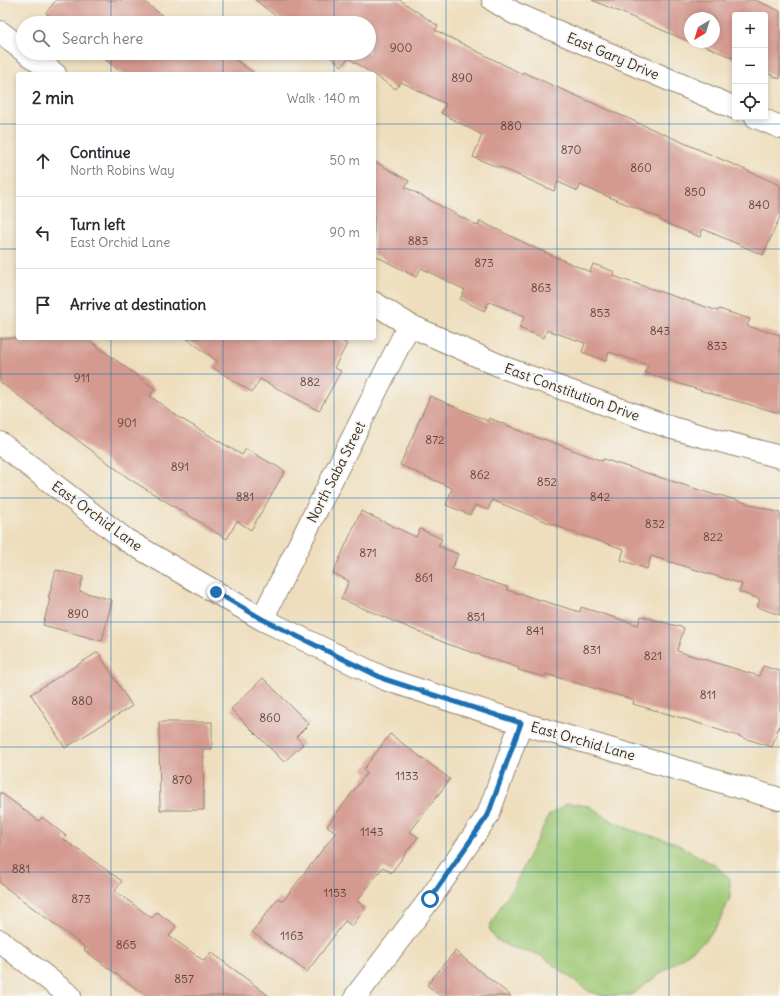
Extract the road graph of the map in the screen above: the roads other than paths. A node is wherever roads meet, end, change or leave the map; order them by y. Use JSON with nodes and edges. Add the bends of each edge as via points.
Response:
{"nodes":[{"id":1,"x":493,"y":0,"type":"edge"},
{"id":2,"x":0,"y":32,"type":"edge"},
{"id":3,"x":16,"y":45,"type":"edge"},
{"id":4,"x":36,"y":60,"type":"edge"},
{"id":5,"x":52,"y":72,"type":"edge"},
{"id":6,"x":732,"y":107,"type":"edge"},
{"id":7,"x":763,"y":120,"type":"edge"},
{"id":8,"x":780,"y":127,"type":"edge"},
{"id":9,"x":376,"y":304,"type":"edge"},
{"id":10,"x":409,"y":324,"type":"junction"},
{"id":11,"x":0,"y":443,"type":"edge"},
{"id":12,"x":780,"y":457,"type":"edge"},
{"id":13,"x":262,"y":619,"type":"junction"},
{"id":14,"x":521,"y":723,"type":"junction"},
{"id":15,"x":780,"y":799,"type":"edge"},
{"id":16,"x":0,"y":941,"type":"edge"},
{"id":17,"x":70,"y":996,"type":"edge"},
{"id":18,"x":356,"y":996,"type":"edge"}],
"edges":[{"from":1,"to":6,"type":"street","name":"East Gary Drive","via":[[514,13]]},
{"from":2,"to":3,"type":"street"},
{"from":4,"to":5,"type":"street"},
{"from":7,"to":8,"type":"street"},
{"from":9,"to":10,"type":"street","name":"East Constitution Drive"},
{"from":10,"to":12,"type":"street","name":"East Constitution Drive","via":[[505,368],[548,384],[672,428]]},
{"from":10,"to":13,"type":"street","name":"North Saba Street"},
{"from":11,"to":13,"type":"street","name":"East Orchid Lane","via":[[126,540]]},
{"from":13,"to":14,"type":"street","name":"East Orchid Lane","via":[[384,679]]},
{"from":14,"to":15,"type":"street","name":"East Orchid Lane"},
{"from":14,"to":18,"type":"street","via":[[488,815],[430,899]]},
{"from":16,"to":17,"type":"street"}]}
